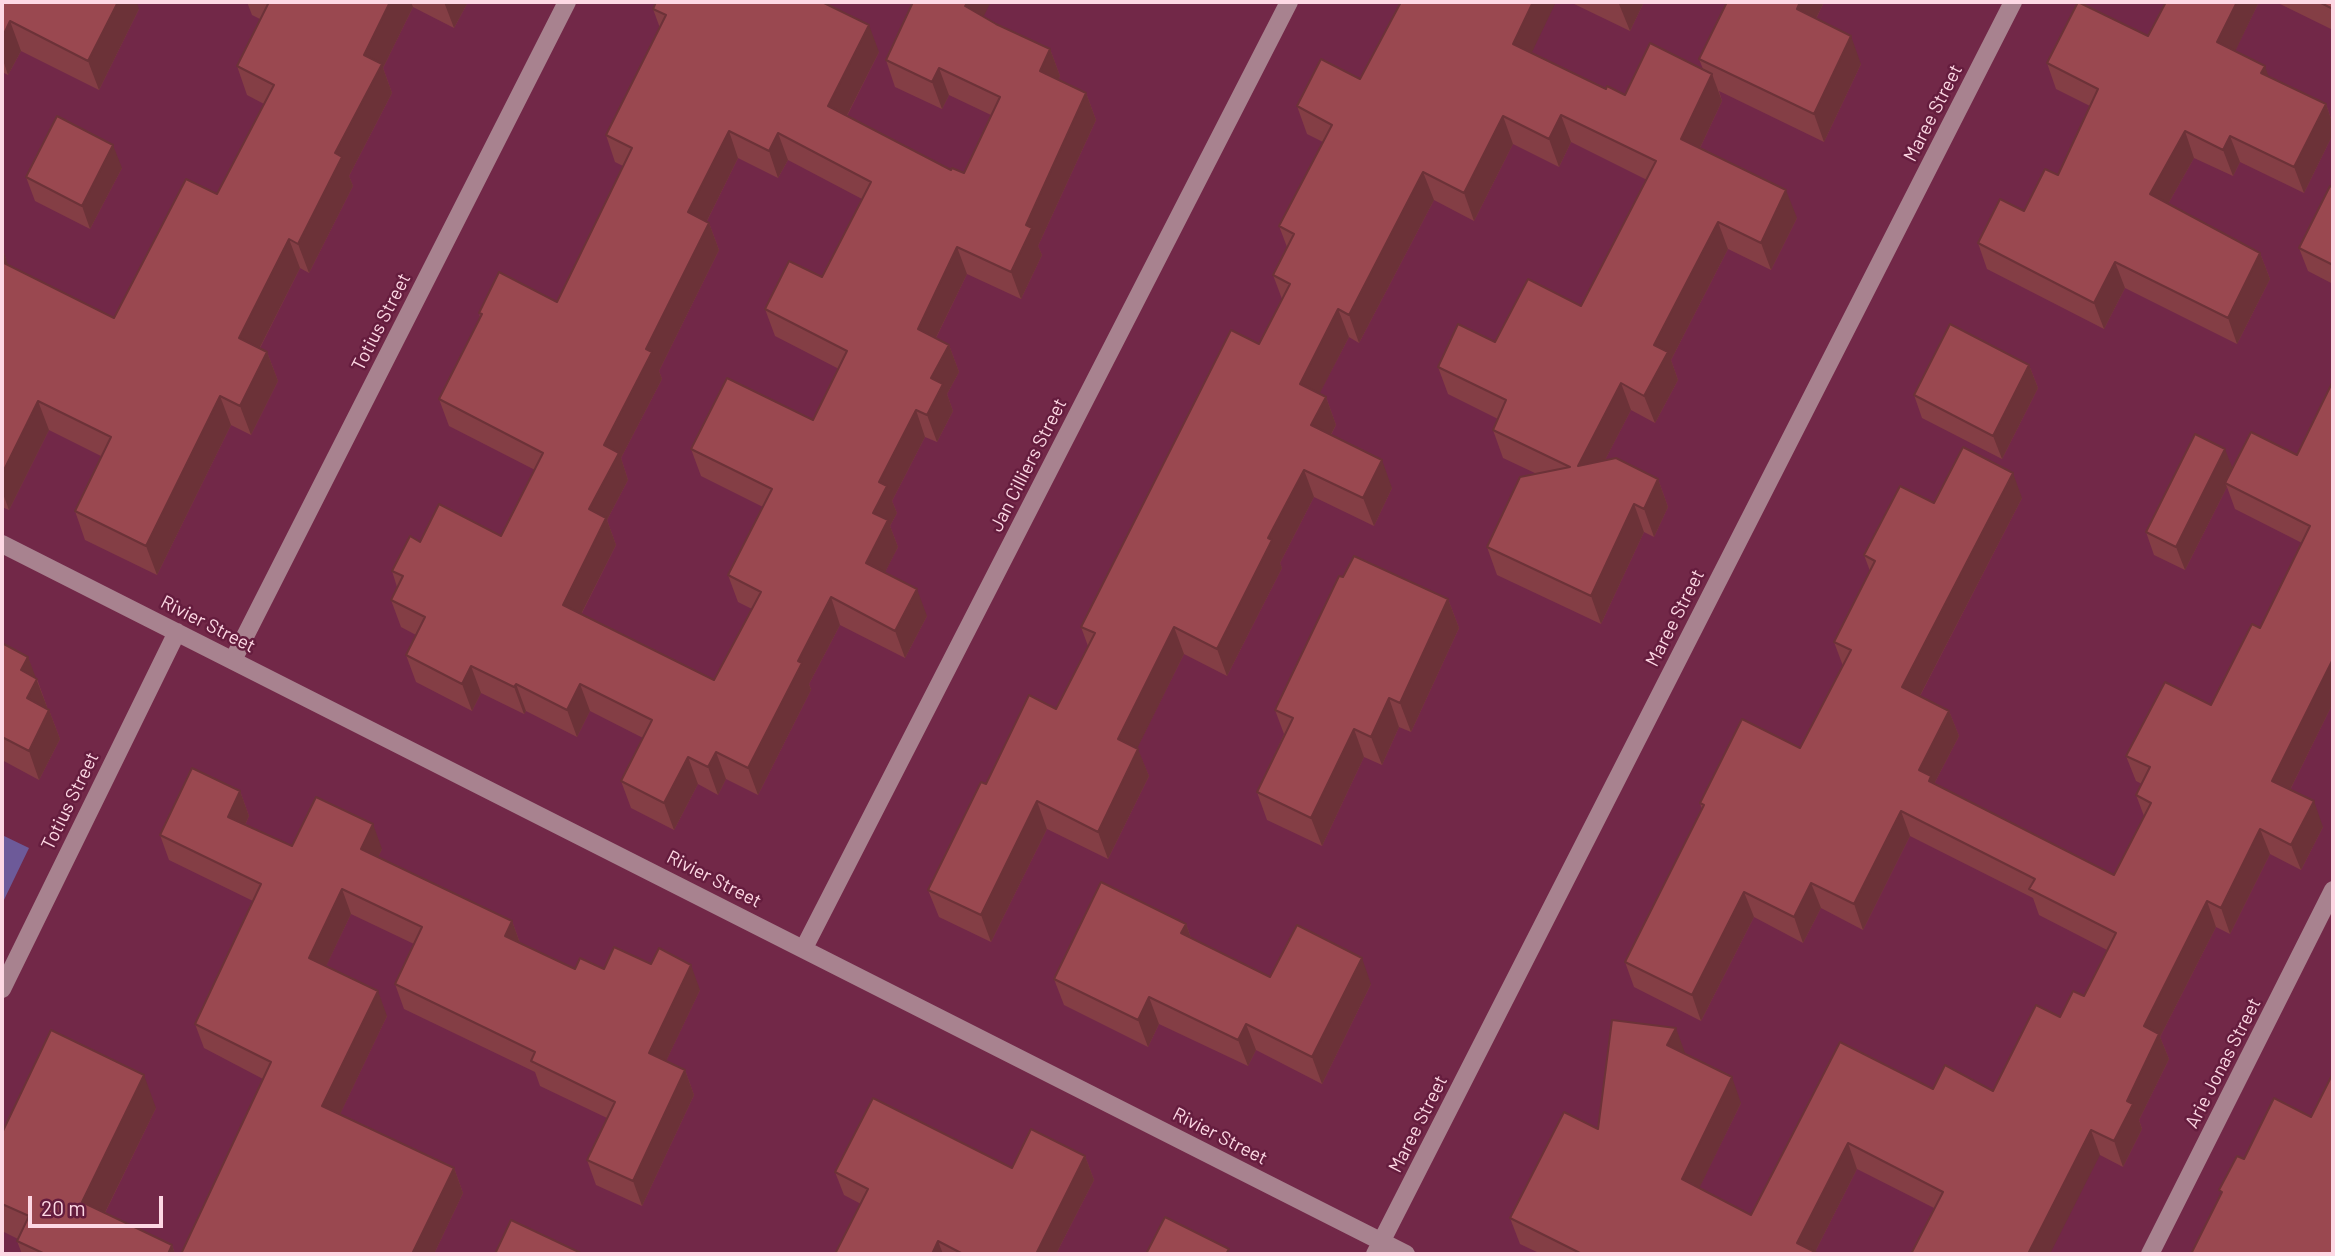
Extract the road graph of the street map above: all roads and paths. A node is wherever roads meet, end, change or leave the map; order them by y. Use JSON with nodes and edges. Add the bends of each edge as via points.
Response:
{"nodes":[{"id":1,"x":567,"y":2,"type":"edge"},
{"id":2,"x":1289,"y":2,"type":"edge"},
{"id":3,"x":2013,"y":2,"type":"edge"},
{"id":4,"x":2,"y":544,"type":"edge"},
{"id":5,"x":177,"y":632,"type":"junction"},
{"id":6,"x":233,"y":660,"type":"junction"},
{"id":7,"x":2333,"y":890,"type":"edge"},
{"id":8,"x":804,"y":948,"type":"junction"},
{"id":9,"x":2,"y":989,"type":"edge"},
{"id":10,"x":1378,"y":1248,"type":"edge"},
{"id":11,"x":1406,"y":1254,"type":"edge"},
{"id":12,"x":2150,"y":1254,"type":"edge"}],
"edges":[{"from":1,"to":6,"type":"street","name":"Totius Street"},
{"from":2,"to":8,"type":"street","name":"Jan Cilliers Street"},
{"from":3,"to":10,"type":"street","name":"Maree Street"},
{"from":4,"to":5,"type":"street","name":"Rivier Street"},
{"from":5,"to":6,"type":"street","name":"Rivier Street"},
{"from":5,"to":9,"type":"street","name":"Totius Street"},
{"from":6,"to":8,"type":"street","name":"Rivier Street"},
{"from":7,"to":12,"type":"street","name":"Arie Jonas Street"},
{"from":8,"to":10,"type":"street","name":"Rivier Street"},
{"from":10,"to":11,"type":"street","name":"Rivier Street"}]}
